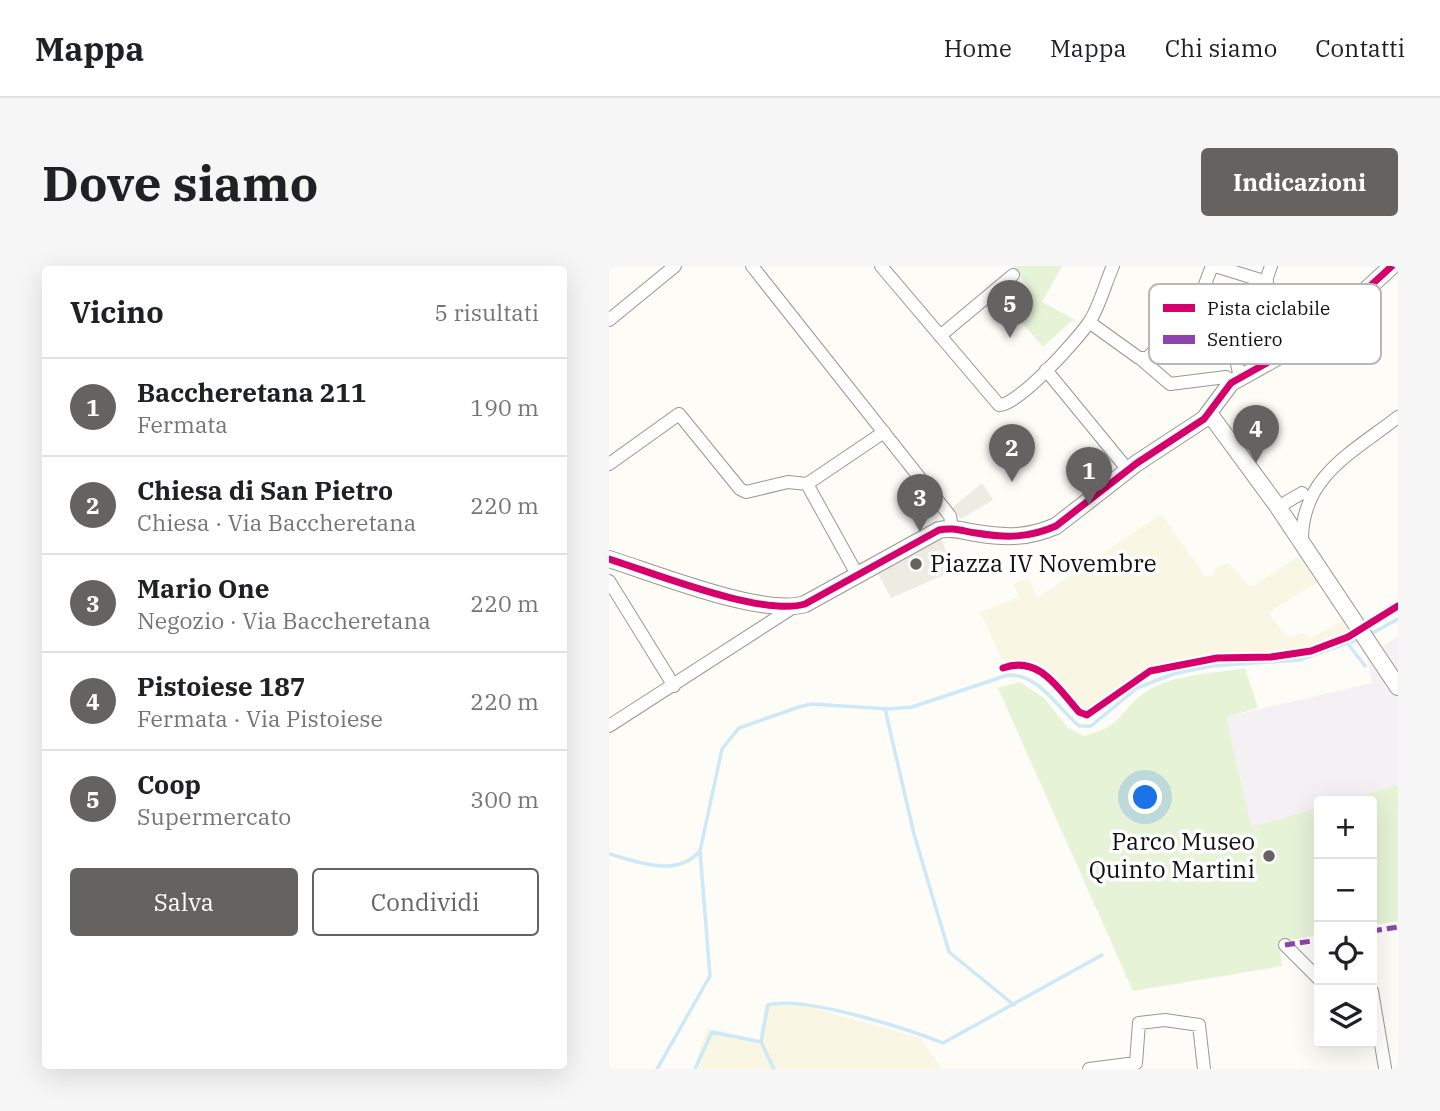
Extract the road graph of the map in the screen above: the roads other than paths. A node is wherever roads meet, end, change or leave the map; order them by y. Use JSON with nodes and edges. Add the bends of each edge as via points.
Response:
{"nodes":[{"id":1,"x":675,"y":266,"type":"edge"},
{"id":2,"x":753,"y":266,"type":"edge"},
{"id":3,"x":881,"y":266,"type":"edge"},
{"id":4,"x":1113,"y":266,"type":"edge"},
{"id":5,"x":1214,"y":266,"type":"edge"},
{"id":6,"x":1271,"y":266,"type":"edge"},
{"id":7,"x":1392,"y":266,"type":"edge"},
{"id":8,"x":1013,"y":275,"type":"dead end"},
{"id":9,"x":1268,"y":282,"type":"joint"},
{"id":10,"x":1206,"y":284,"type":"edge"},
{"id":11,"x":1372,"y":284,"type":"edge"},
{"id":12,"x":609,"y":320,"type":"edge"},
{"id":13,"x":1089,"y":322,"type":"junction"},
{"id":14,"x":940,"y":336,"type":"junction"},
{"id":15,"x":1149,"y":354,"type":"edge"},
{"id":16,"x":1144,"y":359,"type":"junction"},
{"id":17,"x":1149,"y":364,"type":"edge"},
{"id":18,"x":1149,"y":364,"type":"edge"},
{"id":19,"x":1237,"y":364,"type":"edge"},
{"id":20,"x":1265,"y":364,"type":"edge"},
{"id":21,"x":1047,"y":370,"type":"junction"},
{"id":22,"x":1236,"y":380,"type":"junction"},
{"id":23,"x":1209,"y":413,"type":"junction"},
{"id":24,"x":1398,"y":417,"type":"edge"},
{"id":25,"x":884,"y":432,"type":"junction"},
{"id":26,"x":609,"y":464,"type":"edge"},
{"id":27,"x":1128,"y":470,"type":"junction"},
{"id":28,"x":1328,"y":472,"type":"junction"},
{"id":29,"x":807,"y":484,"type":"junction"},
{"id":30,"x":1303,"y":493,"type":"junction"},
{"id":31,"x":1279,"y":507,"type":"junction"},
{"id":32,"x":951,"y":524,"type":"junction"},
{"id":33,"x":1298,"y":534,"type":"junction"},
{"id":34,"x":609,"y":559,"type":"edge"},
{"id":35,"x":858,"y":576,"type":"junction"},
{"id":36,"x":609,"y":581,"type":"edge"},
{"id":37,"x":792,"y":608,"type":"junction"},
{"id":38,"x":674,"y":686,"type":"junction"},
{"id":39,"x":1398,"y":687,"type":"edge"},
{"id":40,"x":609,"y":726,"type":"edge"},
{"id":41,"x":1285,"y":946,"type":"dead end"},
{"id":42,"x":1314,"y":974,"type":"edge"},
{"id":43,"x":1377,"y":1016,"type":"edge"},
{"id":44,"x":1135,"y":1066,"type":"edge"},
{"id":45,"x":1387,"y":1067,"type":"edge"},
{"id":46,"x":1089,"y":1069,"type":"edge"},
{"id":47,"x":1204,"y":1069,"type":"edge"}],
"edges":[{"from":1,"to":12,"type":"street"},
{"from":2,"to":25,"type":"street"},
{"from":3,"to":14,"type":"street"},
{"from":4,"to":13,"type":"street"},
{"from":5,"to":9,"type":"street"},
{"from":5,"to":10,"type":"street"},
{"from":6,"to":9,"type":"street"},
{"from":7,"to":11,"type":"street"},
{"from":8,"to":14,"type":"street"},
{"from":13,"to":16,"type":"street"},
{"from":13,"to":21,"type":"street"},
{"from":14,"to":21,"type":"street","via":[[999,405],[1011,403]]},
{"from":15,"to":16,"type":"street"},
{"from":16,"to":17,"type":"street"},
{"from":18,"to":22,"type":"street","via":[[1170,384],[1226,377]]},
{"from":19,"to":22,"type":"street"},
{"from":20,"to":22,"type":"street"},
{"from":21,"to":27,"type":"street"},
{"from":22,"to":23,"type":"street"},
{"from":23,"to":27,"type":"street"},
{"from":23,"to":31,"type":"street"},
{"from":24,"to":28,"type":"street"},
{"from":25,"to":29,"type":"street"},
{"from":25,"to":32,"type":"street"},
{"from":26,"to":29,"type":"street","via":[[679,414],[740,489]]},
{"from":27,"to":32,"type":"street","via":[[1043,532],[1012,537]]},
{"from":28,"to":30,"type":"street"},
{"from":28,"to":33,"type":"street","via":[[1314,487]]},
{"from":29,"to":35,"type":"street"},
{"from":30,"to":31,"type":"street"},
{"from":30,"to":33,"type":"street"},
{"from":31,"to":33,"type":"street"},
{"from":32,"to":35,"type":"street"},
{"from":33,"to":39,"type":"street"},
{"from":34,"to":37,"type":"street","via":[[720,593]]},
{"from":35,"to":37,"type":"street"},
{"from":36,"to":38,"type":"street"},
{"from":37,"to":38,"type":"street"},
{"from":38,"to":40,"type":"street"},
{"from":41,"to":42,"type":"street"},
{"from":43,"to":45,"type":"street"},
{"from":44,"to":46,"type":"street"},
{"from":44,"to":47,"type":"street","via":[[1139,1023],[1165,1020],[1199,1025]]}]}
